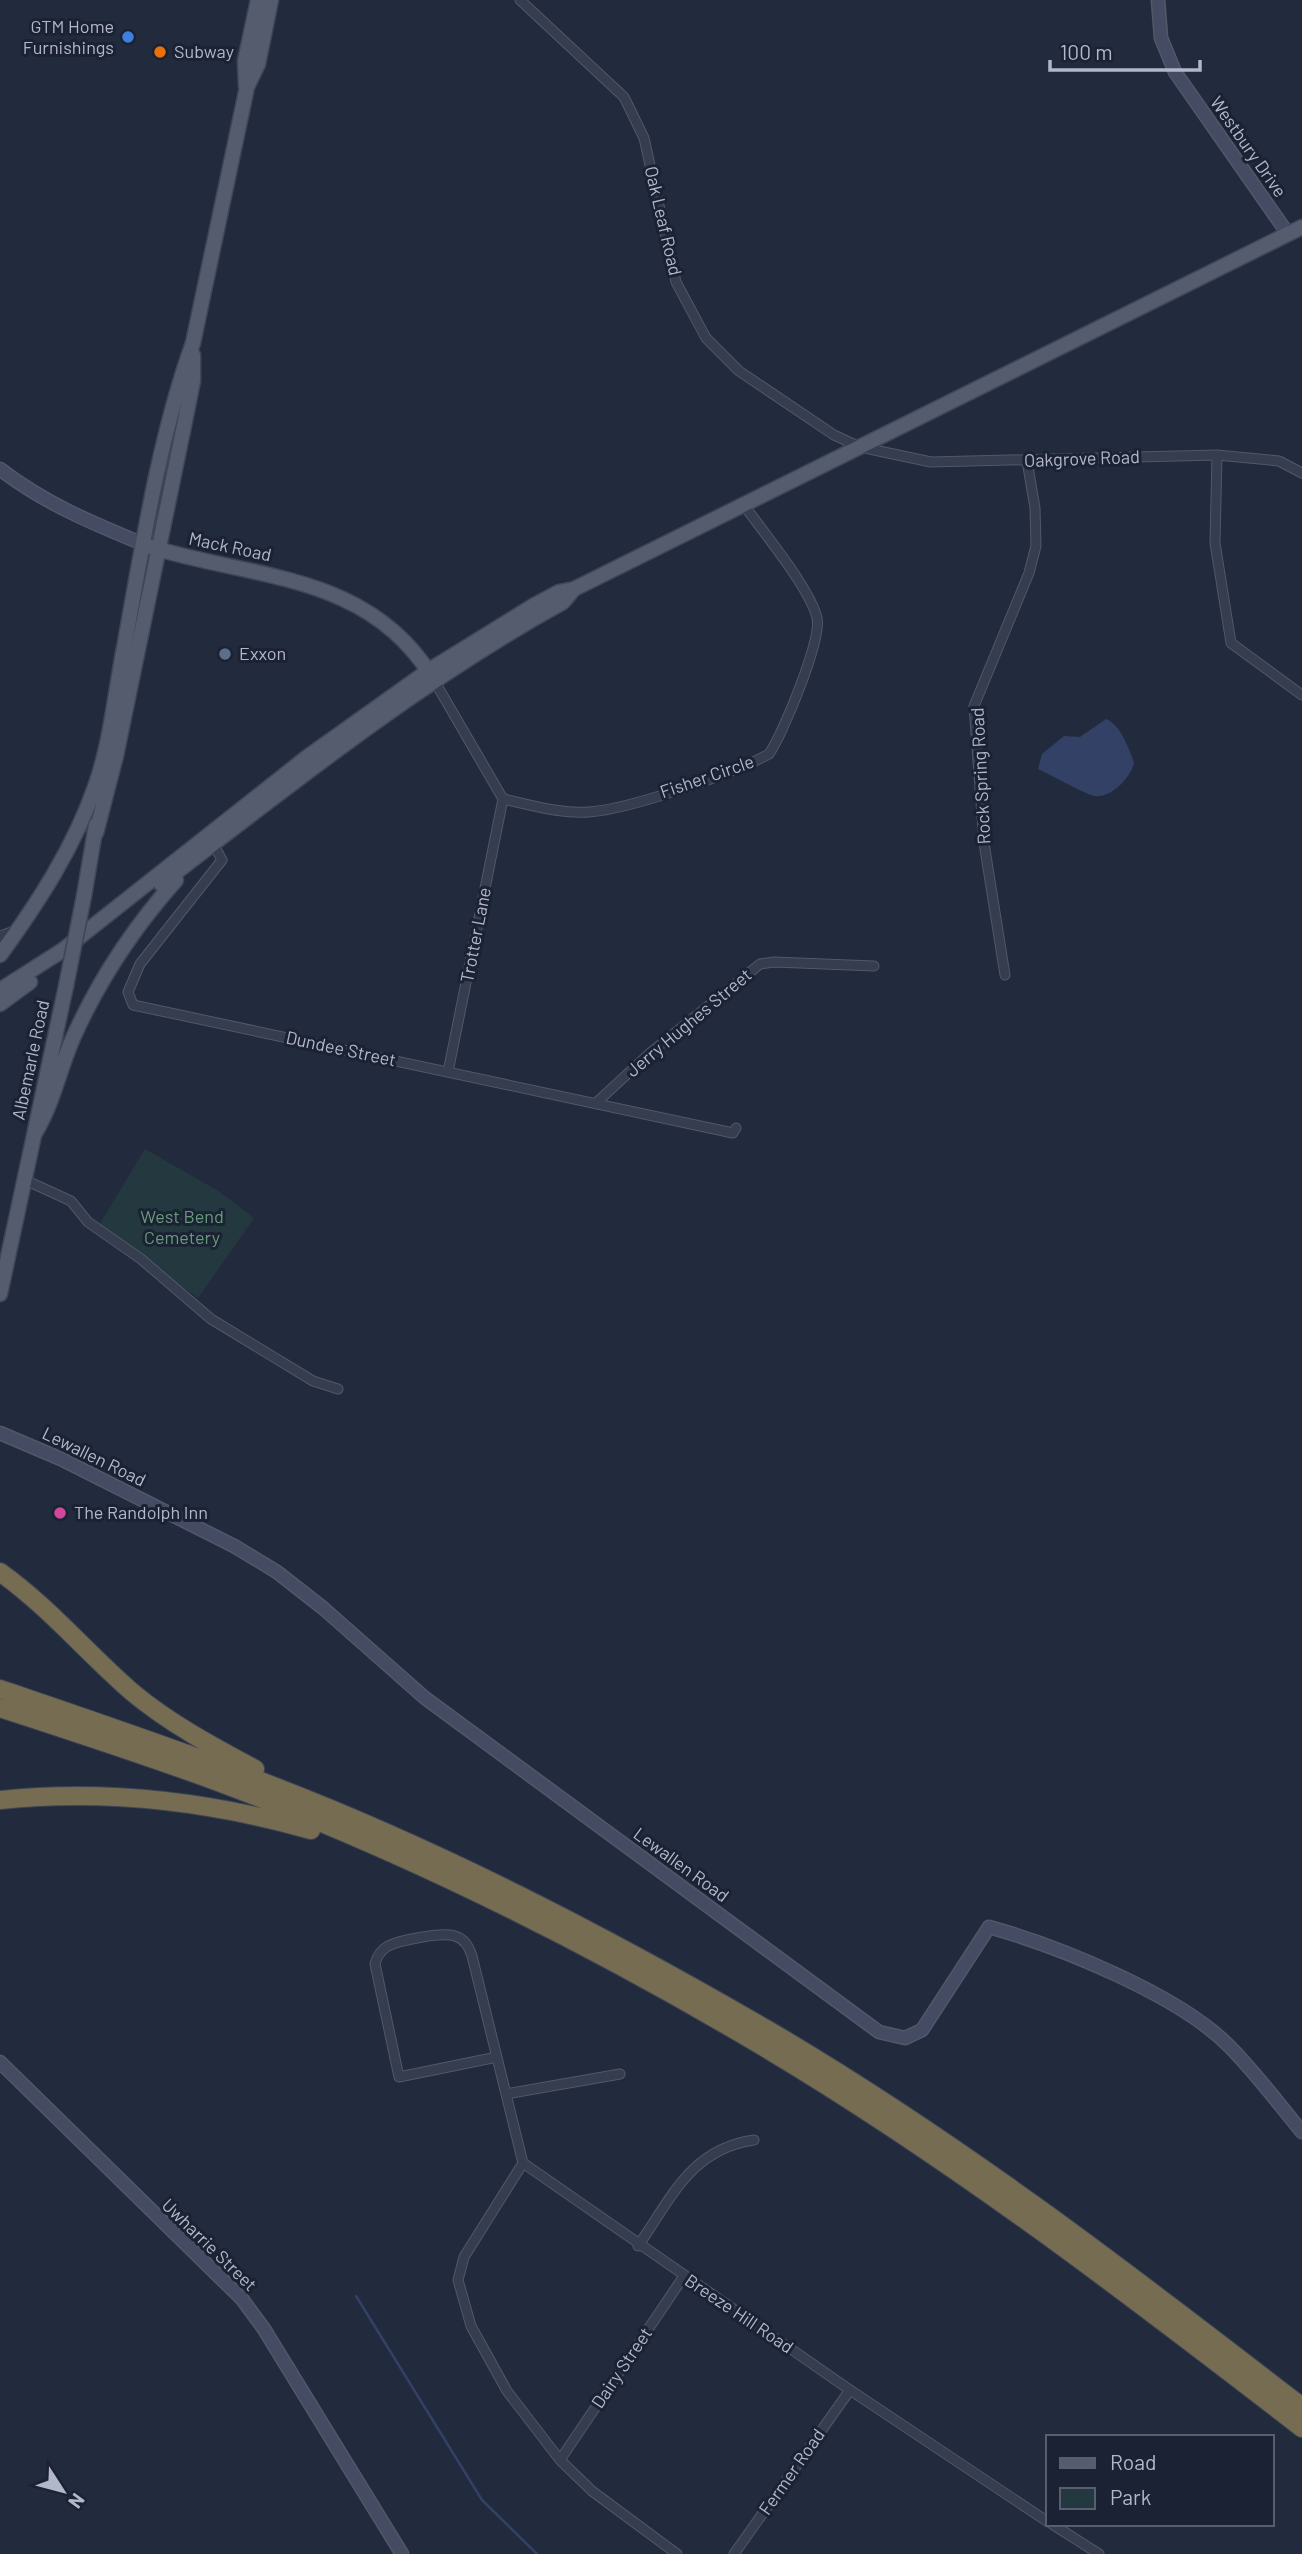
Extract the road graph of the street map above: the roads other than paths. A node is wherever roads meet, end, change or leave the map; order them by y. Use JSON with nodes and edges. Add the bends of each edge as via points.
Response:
{"nodes":[{"id":1,"x":258,"y":0,"type":"edge"},
{"id":2,"x":271,"y":0,"type":"edge"},
{"id":3,"x":520,"y":0,"type":"edge"},
{"id":4,"x":1158,"y":0,"type":"edge"},
{"id":5,"x":247,"y":87,"type":"junction"},
{"id":6,"x":1302,"y":226,"type":"edge"},
{"id":7,"x":1288,"y":234,"type":"junction"},
{"id":8,"x":193,"y":343,"type":"junction"},
{"id":9,"x":860,"y":447,"type":"junction"},
{"id":10,"x":1217,"y":455,"type":"junction"},
{"id":11,"x":1027,"y":461,"type":"junction"},
{"id":12,"x":0,"y":469,"type":"edge"},
{"id":13,"x":1302,"y":473,"type":"edge"},
{"id":14,"x":744,"y":505,"type":"junction"},
{"id":15,"x":143,"y":544,"type":"junction"},
{"id":16,"x":159,"y":549,"type":"junction"},
{"id":17,"x":431,"y":676,"type":"junction"},
{"id":18,"x":1302,"y":695,"type":"edge"},
{"id":19,"x":101,"y":769,"type":"junction"},
{"id":20,"x":503,"y":799,"type":"junction"},
{"id":21,"x":96,"y":833,"type":"junction"},
{"id":22,"x":214,"y":845,"type":"junction"},
{"id":23,"x":194,"y":860,"type":"junction"},
{"id":24,"x":19,"y":930,"type":"junction"},
{"id":25,"x":0,"y":936,"type":"edge"},
{"id":26,"x":0,"y":955,"type":"edge"},
{"id":27,"x":874,"y":966,"type":"dead end"},
{"id":28,"x":1005,"y":975,"type":"dead end"},
{"id":29,"x":2,"y":998,"type":"edge"},
{"id":30,"x":448,"y":1072,"type":"junction"},
{"id":31,"x":596,"y":1103,"type":"junction"},
{"id":32,"x":736,"y":1128,"type":"dead end"},
{"id":33,"x":35,"y":1133,"type":"junction"},
{"id":34,"x":25,"y":1180,"type":"junction"},
{"id":35,"x":0,"y":1294,"type":"edge"},
{"id":36,"x":338,"y":1389,"type":"dead end"},
{"id":37,"x":0,"y":1433,"type":"edge"},
{"id":38,"x":0,"y":1573,"type":"edge"},
{"id":39,"x":0,"y":1689,"type":"edge"},
{"id":40,"x":0,"y":1708,"type":"edge"},
{"id":41,"x":0,"y":1800,"type":"edge"},
{"id":42,"x":348,"y":1817,"type":"junction"},
{"id":43,"x":373,"y":1847,"type":"junction"},
{"id":44,"x":497,"y":2057,"type":"junction"},
{"id":45,"x":0,"y":2062,"type":"edge"},
{"id":46,"x":620,"y":2074,"type":"dead end"},
{"id":47,"x":506,"y":2094,"type":"junction"},
{"id":48,"x":1301,"y":2128,"type":"edge"},
{"id":49,"x":754,"y":2140,"type":"dead end"},
{"id":50,"x":523,"y":2163,"type":"junction"},
{"id":51,"x":638,"y":2246,"type":"junction"},
{"id":52,"x":684,"y":2276,"type":"junction"},
{"id":53,"x":850,"y":2390,"type":"junction"},
{"id":54,"x":1302,"y":2407,"type":"edge"},
{"id":55,"x":1302,"y":2428,"type":"edge"},
{"id":56,"x":560,"y":2460,"type":"junction"},
{"id":57,"x":1046,"y":2520,"type":"edge"},
{"id":58,"x":1055,"y":2526,"type":"edge"},
{"id":59,"x":402,"y":2554,"type":"edge"},
{"id":60,"x":677,"y":2554,"type":"edge"},
{"id":61,"x":734,"y":2554,"type":"edge"},
{"id":62,"x":1099,"y":2554,"type":"edge"}],
"edges":[{"from":1,"to":5,"type":"main road","via":[[245,61]]},
{"from":2,"to":5,"type":"main road","via":[[258,64]]},
{"from":3,"to":9,"type":"street","name":"Oak Leaf Road","via":[[624,97],[644,138],[676,282],[706,338],[739,371],[834,435]]},
{"from":4,"to":7,"type":"street","name":"Westbury Drive","via":[[1161,38],[1175,72]]},
{"from":5,"to":8,"type":"main road"},
{"from":6,"to":7,"type":"main road"},
{"from":7,"to":9,"type":"main road"},
{"from":8,"to":15,"type":"main road","via":[[180,380]]},
{"from":8,"to":16,"type":"main road","name":"Albemarle Road","via":[[193,381]]},
{"from":9,"to":11,"type":"street","name":"Oakgrove Road","via":[[931,462]]},
{"from":9,"to":14,"type":"main road"},
{"from":10,"to":11,"type":"street","name":"Oakgrove Road"},
{"from":10,"to":13,"type":"street","name":"Oakgrove Road","via":[[1279,461]]},
{"from":10,"to":18,"type":"street","via":[[1215,543],[1231,643]]},
{"from":11,"to":28,"type":"street","name":"Rock Spring Road","via":[[1036,546],[974,706],[984,843]]},
{"from":12,"to":15,"type":"street","name":"Mack Road","via":[[75,516]]},
{"from":14,"to":17,"type":"main road","via":[[574,589],[563,602]]},
{"from":14,"to":20,"type":"street","name":"Fisher Circle","via":[[807,596],[817,618],[807,665],[778,742],[769,754],[644,799],[590,812]]},
{"from":15,"to":16,"type":"main road","name":"Mack Road"},
{"from":15,"to":19,"type":"main road"},
{"from":16,"to":17,"type":"main road","name":"Mack Road","via":[[191,560],[294,580],[346,598],[396,633]]},
{"from":16,"to":21,"type":"main road","name":"Albemarle Road"},
{"from":17,"to":20,"type":"street"},
{"from":17,"to":22,"type":"main road"},
{"from":17,"to":29,"type":"main road","via":[[306,758]]},
{"from":19,"to":21,"type":"main road","name":"Albemarle Road"},
{"from":19,"to":24,"type":"main road","via":[[75,834]]},
{"from":20,"to":30,"type":"street","name":"Trotter Lane"},
{"from":21,"to":33,"type":"main road","name":"Albemarle Road","bridge":true},
{"from":22,"to":23,"type":"main road"},
{"from":22,"to":30,"type":"street","name":"Dundee Street","via":[[222,860],[140,964],[128,992],[133,1005]]},
{"from":23,"to":29,"type":"main road"},
{"from":23,"to":33,"type":"main road","via":[[139,928],[91,1002]]},
{"from":24,"to":25,"type":"street"},
{"from":24,"to":26,"type":"main road"},
{"from":27,"to":31,"type":"street","name":"Jerry Hughes Street","via":[[760,964]]},
{"from":30,"to":31,"type":"street","name":"Dundee Street"},
{"from":31,"to":32,"type":"street","name":"Dundee Street","via":[[733,1133]]},
{"from":33,"to":34,"type":"main road","name":"Albemarle Road"},
{"from":34,"to":35,"type":"main road","name":"Albemarle Road"},
{"from":34,"to":36,"type":"street","via":[[71,1201],[88,1222],[141,1259],[211,1319],[313,1381]]},
{"from":37,"to":48,"type":"street","name":"Lewallen Road","via":[[98,1477],[277,1572],[425,1698],[879,2032],[905,2038],[922,2030],[989,1927],[1072,1956],[1195,2018],[1228,2045]]},
{"from":38,"to":42,"type":"highway","via":[[132,1692],[184,1731]]},
{"from":39,"to":42,"type":"highway","via":[[256,1779]]},
{"from":40,"to":43,"type":"highway","via":[[220,1783]]},
{"from":41,"to":43,"type":"highway","via":[[50,1795],[161,1799],[270,1818]]},
{"from":42,"to":54,"type":"highway","via":[[516,1894],[845,2077],[1068,2229]]},
{"from":43,"to":55,"type":"highway","via":[[582,1946],[817,2080],[975,2183]]},
{"from":44,"to":44,"type":"street","via":[[467,1943],[441,1934],[389,1946],[378,1954],[375,1964],[399,2077]]},
{"from":44,"to":47,"type":"street"},
{"from":45,"to":59,"type":"street","name":"Uwharrie Street","via":[[242,2300]]},
{"from":46,"to":47,"type":"street"},
{"from":47,"to":50,"type":"street"},
{"from":49,"to":51,"type":"street","via":[[735,2142],[700,2160]]},
{"from":50,"to":51,"type":"street","name":"Breeze Hill Road"},
{"from":50,"to":56,"type":"street","via":[[471,2245],[458,2280],[471,2326],[507,2391]]},
{"from":51,"to":52,"type":"street","name":"Breeze Hill Road"},
{"from":52,"to":53,"type":"street","name":"Breeze Hill Road"},
{"from":52,"to":56,"type":"street","name":"Dairy Street"},
{"from":53,"to":57,"type":"street","name":"Breeze Hill Road"},
{"from":53,"to":61,"type":"street","name":"Fermer Road"},
{"from":56,"to":60,"type":"street","via":[[592,2491]]},
{"from":58,"to":62,"type":"street","name":"Breeze Hill Road"}]}
